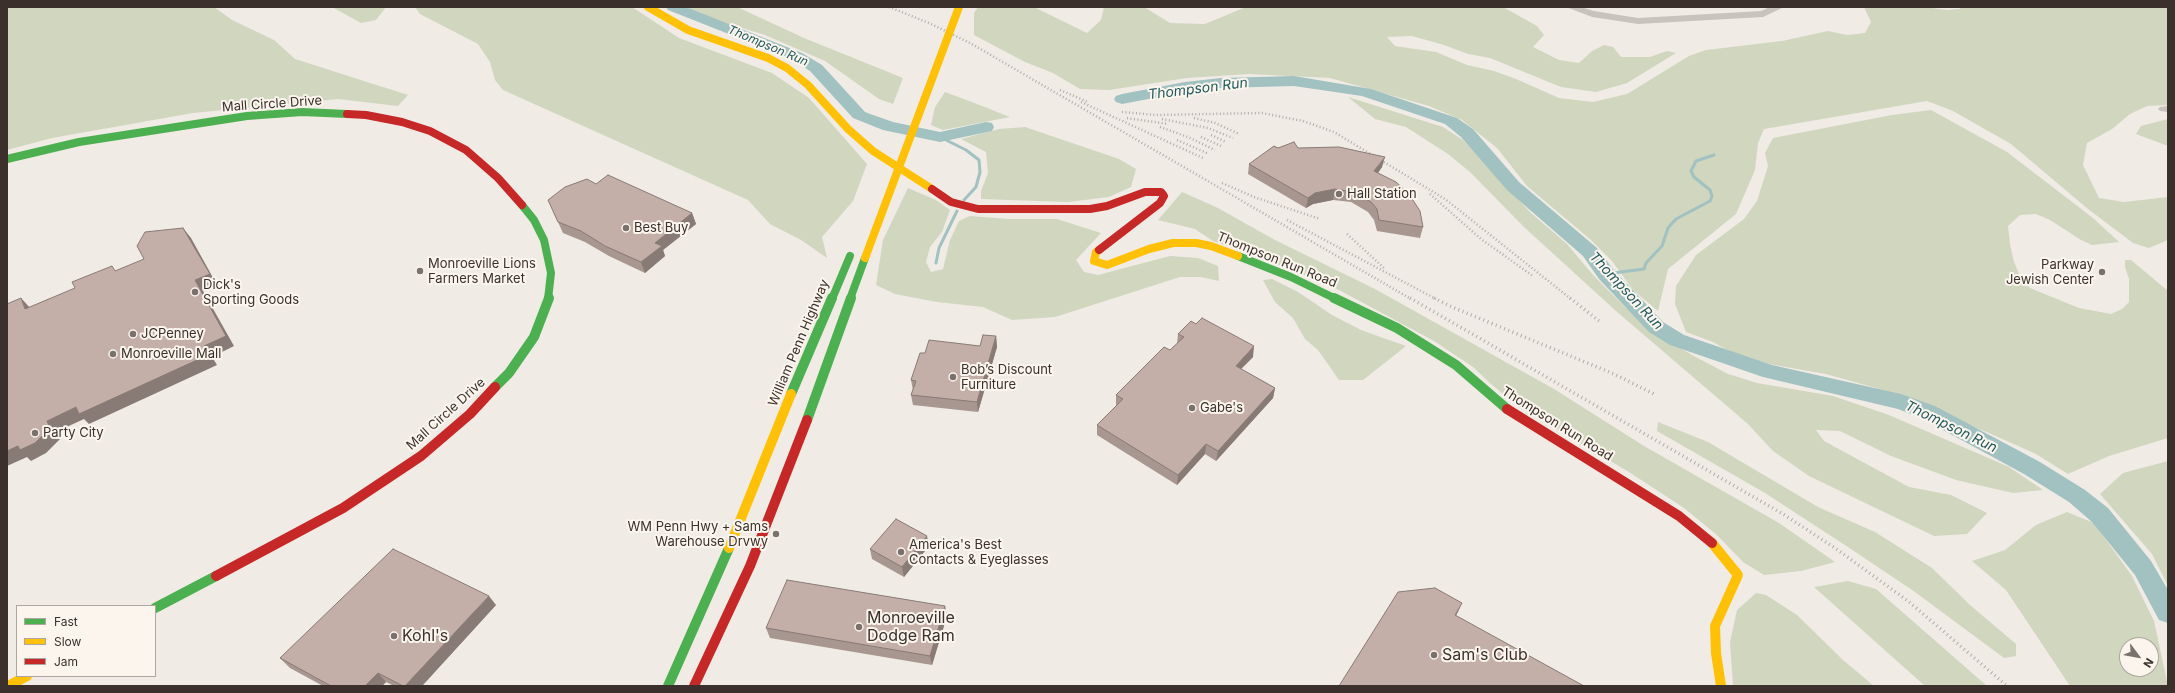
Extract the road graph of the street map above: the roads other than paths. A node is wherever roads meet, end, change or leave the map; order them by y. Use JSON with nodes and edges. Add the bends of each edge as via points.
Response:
{"nodes":[{"id":1,"x":648,"y":7,"type":"edge"},
{"id":2,"x":959,"y":7,"type":"edge"},
{"id":3,"x":1571,"y":7,"type":"edge"},
{"id":4,"x":1779,"y":7,"type":"edge"},
{"id":5,"x":891,"y":152,"type":"dead end"},
{"id":6,"x":7,"y":159,"type":"edge"},
{"id":7,"x":885,"y":167,"type":"dead end"},
{"id":8,"x":855,"y":244,"type":"dead end"},
{"id":9,"x":156,"y":607,"type":"edge"},
{"id":10,"x":25,"y":677,"type":"edge"},
{"id":11,"x":8,"y":686,"type":"edge"},
{"id":12,"x":668,"y":686,"type":"edge"},
{"id":13,"x":694,"y":686,"type":"edge"},
{"id":14,"x":1721,"y":686,"type":"edge"}],
"edges":[{"from":1,"to":14,"type":"main road","name":"Thompson Run Road","via":[[688,30],[768,58],[787,68],[808,85],[848,129],[873,151],[960,206],[992,210],[1090,209],[1107,206],[1145,192],[1161,192],[1164,196],[1160,203],[1096,252],[1094,260],[1107,265],[1164,244],[1196,243],[1248,259],[1325,293],[1397,328],[1436,351],[1517,416],[1679,516],[1702,533],[1719,551],[1738,575],[1715,626]]},
{"from":2,"to":13,"type":"main road","bridge":true,"via":[[765,532]]},
{"from":3,"to":4,"type":"street","via":[[1592,14],[1638,21],[1763,14]]},
{"from":5,"to":7,"type":"main road"},
{"from":6,"to":9,"type":"main road","name":"Mall Circle Drive","via":[[79,142],[248,116],[302,112],[366,116],[414,126],[444,137],[466,150],[507,188],[534,220],[544,240],[551,273],[548,297],[534,337],[509,373],[470,414],[421,456],[343,508]]},
{"from":8,"to":12,"type":"main road","name":"William Penn Highway","via":[[796,381],[717,579]]},
{"from":10,"to":11,"type":"main road"}]}
